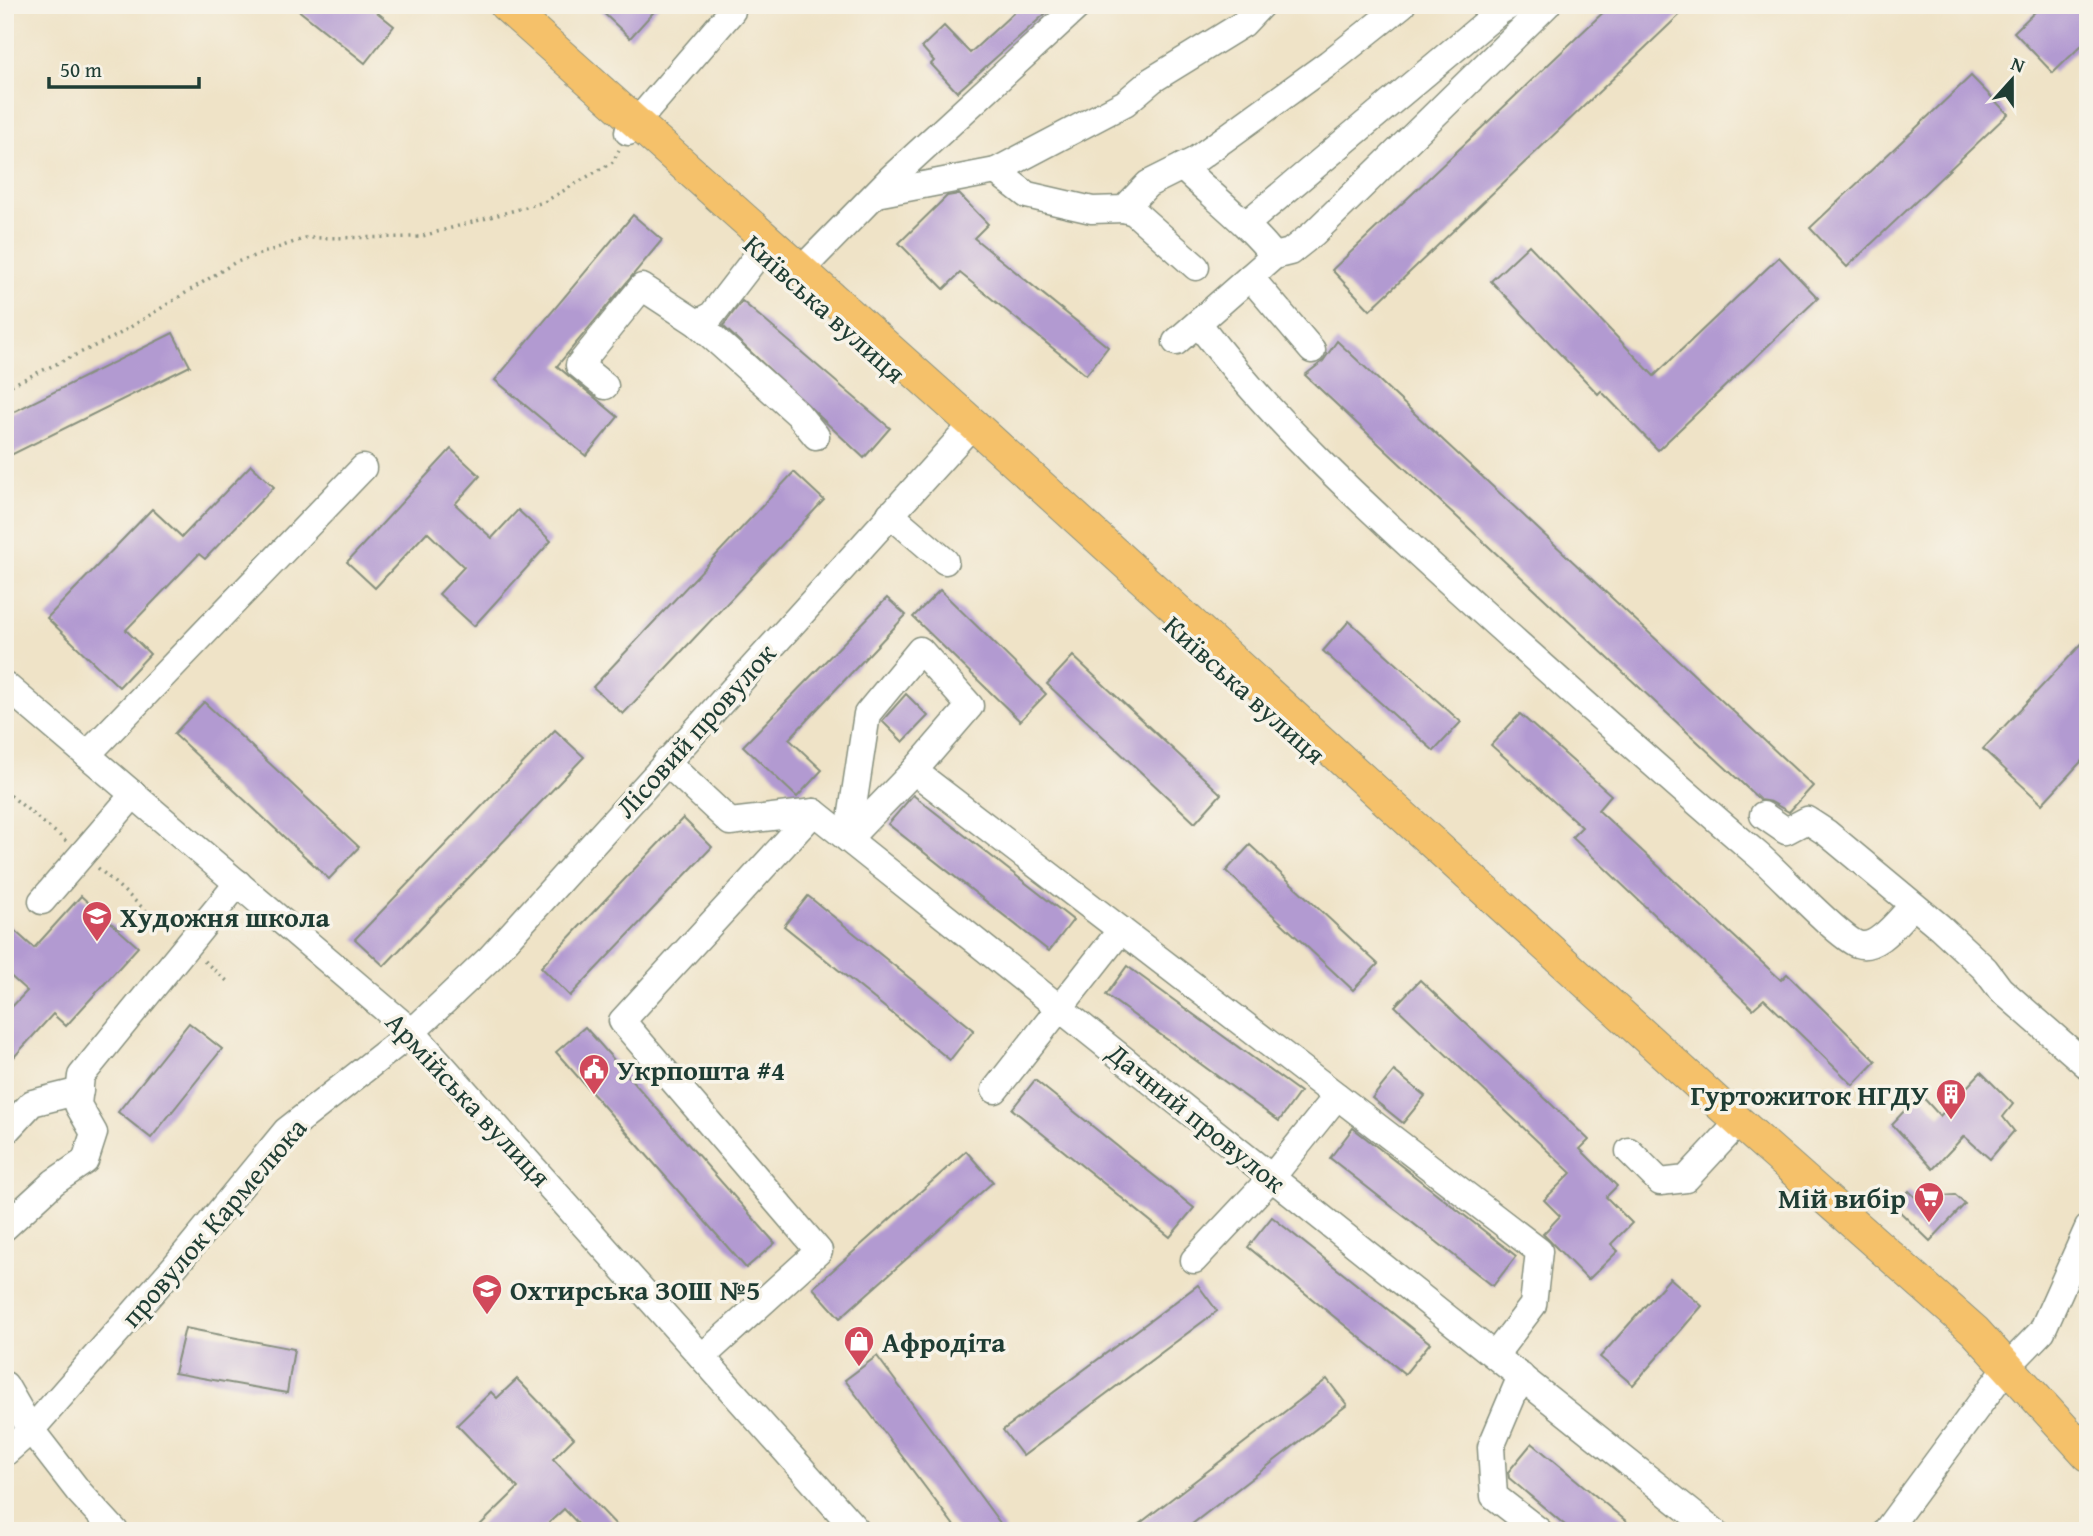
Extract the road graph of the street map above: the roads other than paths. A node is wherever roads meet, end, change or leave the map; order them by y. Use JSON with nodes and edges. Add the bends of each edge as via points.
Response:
{"nodes":[{"id":1,"x":489,"y":5,"type":"edge"},
{"id":2,"x":505,"y":5,"type":"edge"},
{"id":3,"x":728,"y":5,"type":"edge"},
{"id":4,"x":1079,"y":5,"type":"edge"},
{"id":5,"x":1261,"y":5,"type":"edge"},
{"id":6,"x":1402,"y":5,"type":"edge"},
{"id":7,"x":1511,"y":5,"type":"edge"},
{"id":8,"x":1547,"y":5,"type":"edge"},
{"id":9,"x":1461,"y":44,"type":"junction"},
{"id":10,"x":1483,"y":70,"type":"junction"},
{"id":11,"x":1410,"y":86,"type":"junction"},
{"id":12,"x":1436,"y":116,"type":"junction"},
{"id":13,"x":631,"y":128,"type":"junction"},
{"id":14,"x":1182,"y":167,"type":"junction"},
{"id":15,"x":996,"y":171,"type":"junction"},
{"id":16,"x":876,"y":194,"type":"junction"},
{"id":17,"x":1124,"y":209,"type":"junction"},
{"id":18,"x":1246,"y":224,"type":"junction"},
{"id":19,"x":761,"y":251,"type":"junction"},
{"id":20,"x":1274,"y":256,"type":"junction"},
{"id":21,"x":1195,"y":267,"type":"dead end"},
{"id":22,"x":801,"y":270,"type":"junction"},
{"id":23,"x":1250,"y":277,"type":"junction"},
{"id":24,"x":697,"y":323,"type":"junction"},
{"id":25,"x":1198,"y":323,"type":"junction"},
{"id":26,"x":1176,"y":342,"type":"dead end"},
{"id":27,"x":1312,"y":350,"type":"dead end"},
{"id":28,"x":605,"y":386,"type":"dead end"},
{"id":29,"x":969,"y":428,"type":"junction"},
{"id":30,"x":816,"y":436,"type":"dead end"},
{"id":31,"x":363,"y":468,"type":"dead end"},
{"id":32,"x":890,"y":514,"type":"junction"},
{"id":33,"x":945,"y":561,"type":"dead end"},
{"id":34,"x":5,"y":685,"type":"edge"},
{"id":35,"x":87,"y":755,"type":"junction"},
{"id":36,"x":666,"y":762,"type":"junction"},
{"id":37,"x":914,"y":771,"type":"junction"},
{"id":38,"x":134,"y":794,"type":"junction"},
{"id":39,"x":814,"y":812,"type":"junction"},
{"id":40,"x":1763,"y":815,"type":"dead end"},
{"id":41,"x":848,"y":839,"type":"junction"},
{"id":42,"x":238,"y":883,"type":"junction"},
{"id":43,"x":41,"y":901,"type":"dead end"},
{"id":44,"x":1908,"y":911,"type":"dead end"},
{"id":45,"x":1121,"y":930,"type":"junction"},
{"id":46,"x":1059,"y":1008,"type":"junction"},
{"id":47,"x":412,"y":1032,"type":"junction"},
{"id":48,"x":2088,"y":1066,"type":"edge"},
{"id":49,"x":995,"y":1090,"type":"dead end"},
{"id":50,"x":80,"y":1091,"type":"junction"},
{"id":51,"x":1337,"y":1096,"type":"junction"},
{"id":52,"x":1735,"y":1127,"type":"junction"},
{"id":53,"x":5,"y":1132,"type":"edge"},
{"id":54,"x":1629,"y":1151,"type":"dead end"},
{"id":55,"x":1272,"y":1177,"type":"junction"},
{"id":56,"x":5,"y":1227,"type":"edge"},
{"id":57,"x":2088,"y":1228,"type":"edge"},
{"id":58,"x":1194,"y":1260,"type":"dead end"},
{"id":59,"x":1495,"y":1355,"type":"junction"},
{"id":60,"x":702,"y":1357,"type":"junction"},
{"id":61,"x":2007,"y":1367,"type":"junction"},
{"id":62,"x":1521,"y":1376,"type":"junction"},
{"id":63,"x":5,"y":1385,"type":"edge"},
{"id":64,"x":31,"y":1430,"type":"junction"},
{"id":65,"x":5,"y":1453,"type":"edge"},
{"id":66,"x":2088,"y":1455,"type":"edge"},
{"id":67,"x":115,"y":1531,"type":"edge"},
{"id":68,"x":857,"y":1531,"type":"edge"},
{"id":69,"x":1539,"y":1531,"type":"edge"},
{"id":70,"x":1714,"y":1531,"type":"edge"},
{"id":71,"x":1886,"y":1531,"type":"edge"}],
"edges":[{"from":1,"to":13,"type":"main road","name":"Київська вулиця"},
{"from":2,"to":13,"type":"main road","name":"Київська вулиця"},
{"from":3,"to":13,"type":"street","via":[[732,11]]},
{"from":4,"to":16,"type":"street"},
{"from":5,"to":15,"type":"street","via":[[1243,24],[1152,80],[1125,103]]},
{"from":6,"to":14,"type":"street"},
{"from":7,"to":9,"type":"street"},
{"from":8,"to":10,"type":"street"},
{"from":9,"to":10,"type":"street"},
{"from":9,"to":11,"type":"street"},
{"from":10,"to":12,"type":"street"},
{"from":11,"to":12,"type":"street"},
{"from":11,"to":18,"type":"street"},
{"from":12,"to":20,"type":"street","via":[[1314,233],[1290,252]]},
{"from":13,"to":19,"type":"main road","name":"Київська вулиця"},
{"from":13,"to":22,"type":"main road","name":"Київська вулиця"},
{"from":14,"to":17,"type":"street","via":[[1148,184]]},
{"from":14,"to":18,"type":"street"},
{"from":15,"to":16,"type":"street"},
{"from":15,"to":17,"type":"street","via":[[1027,195],[1092,210]]},
{"from":16,"to":22,"type":"street"},
{"from":17,"to":21,"type":"street","via":[[1134,212]]},
{"from":18,"to":20,"type":"street"},
{"from":19,"to":24,"type":"street","via":[[711,316]]},
{"from":19,"to":29,"type":"main road","name":"Київська вулиця"},
{"from":20,"to":23,"type":"street"},
{"from":22,"to":29,"type":"main road","name":"Київська вулиця"},
{"from":23,"to":25,"type":"street"},
{"from":23,"to":27,"type":"street"},
{"from":24,"to":28,"type":"street","via":[[642,288],[579,365]]},
{"from":24,"to":30,"type":"street","via":[[798,414]]},
{"from":25,"to":26,"type":"street"},
{"from":25,"to":44,"type":"street","via":[[1271,408],[1395,533],[1790,882],[1845,937],[1867,945]]},
{"from":29,"to":32,"type":"street","name":"Лісовий провулок"},
{"from":29,"to":52,"type":"main road","name":"Київська вулиця"},
{"from":31,"to":35,"type":"street"},
{"from":32,"to":33,"type":"street"},
{"from":32,"to":36,"type":"street","name":"Лісовий провулок"},
{"from":34,"to":35,"type":"street","name":"Армійська вулиця"},
{"from":35,"to":38,"type":"street","name":"Армійська вулиця"},
{"from":36,"to":39,"type":"street","via":[[730,822]]},
{"from":36,"to":47,"type":"street","name":"Лісовий провулок","via":[[490,958]]},
{"from":37,"to":41,"type":"street"},
{"from":37,"to":41,"type":"street","via":[[970,706],[920,650],[867,714]]},
{"from":37,"to":45,"type":"street"},
{"from":38,"to":42,"type":"street","name":"Армійська вулиця"},
{"from":38,"to":43,"type":"street"},
{"from":39,"to":41,"type":"street","name":"Дачний провулок"},
{"from":39,"to":60,"type":"street","via":[[622,1021],[820,1251]]},
{"from":40,"to":48,"type":"street","via":[[1786,831],[1807,820],[1827,833],[1940,927],[2000,989]]},
{"from":41,"to":46,"type":"street","name":"Дачний провулок"},
{"from":42,"to":47,"type":"street","name":"Армійська вулиця"},
{"from":42,"to":50,"type":"street","via":[[81,1076]]},
{"from":45,"to":46,"type":"street"},
{"from":45,"to":51,"type":"street"},
{"from":46,"to":49,"type":"street"},
{"from":46,"to":55,"type":"street","name":"Дачний провулок"},
{"from":47,"to":60,"type":"street","name":"Армійська вулиця"},
{"from":47,"to":64,"type":"street","name":"провулок Кармелюка","via":[[286,1131]]},
{"from":50,"to":53,"type":"street","via":[[32,1103]]},
{"from":50,"to":56,"type":"street","via":[[78,1105],[94,1133],[85,1161],[54,1182]]},
{"from":51,"to":55,"type":"street"},
{"from":51,"to":59,"type":"street","via":[[1539,1251],[1533,1305]]},
{"from":52,"to":54,"type":"street","via":[[1686,1179],[1660,1182]]},
{"from":52,"to":61,"type":"main road","name":"Київська вулиця","via":[[1975,1331]]},
{"from":55,"to":58,"type":"street"},
{"from":55,"to":59,"type":"street","name":"Дачний провулок"},
{"from":57,"to":61,"type":"street","via":[[2042,1331]]},
{"from":59,"to":62,"type":"street","name":"Дачний провулок"},
{"from":60,"to":68,"type":"street","name":"Армійська вулиця"},
{"from":61,"to":66,"type":"main road","name":"Київська вулиця"},
{"from":61,"to":71,"type":"street"},
{"from":62,"to":69,"type":"street","via":[[1491,1447],[1494,1496]]},
{"from":62,"to":70,"type":"street","name":"Дачний провулок"},
{"from":63,"to":64,"type":"street"},
{"from":64,"to":65,"type":"street","name":"провулок Кармелюка"},
{"from":64,"to":67,"type":"street"}]}
